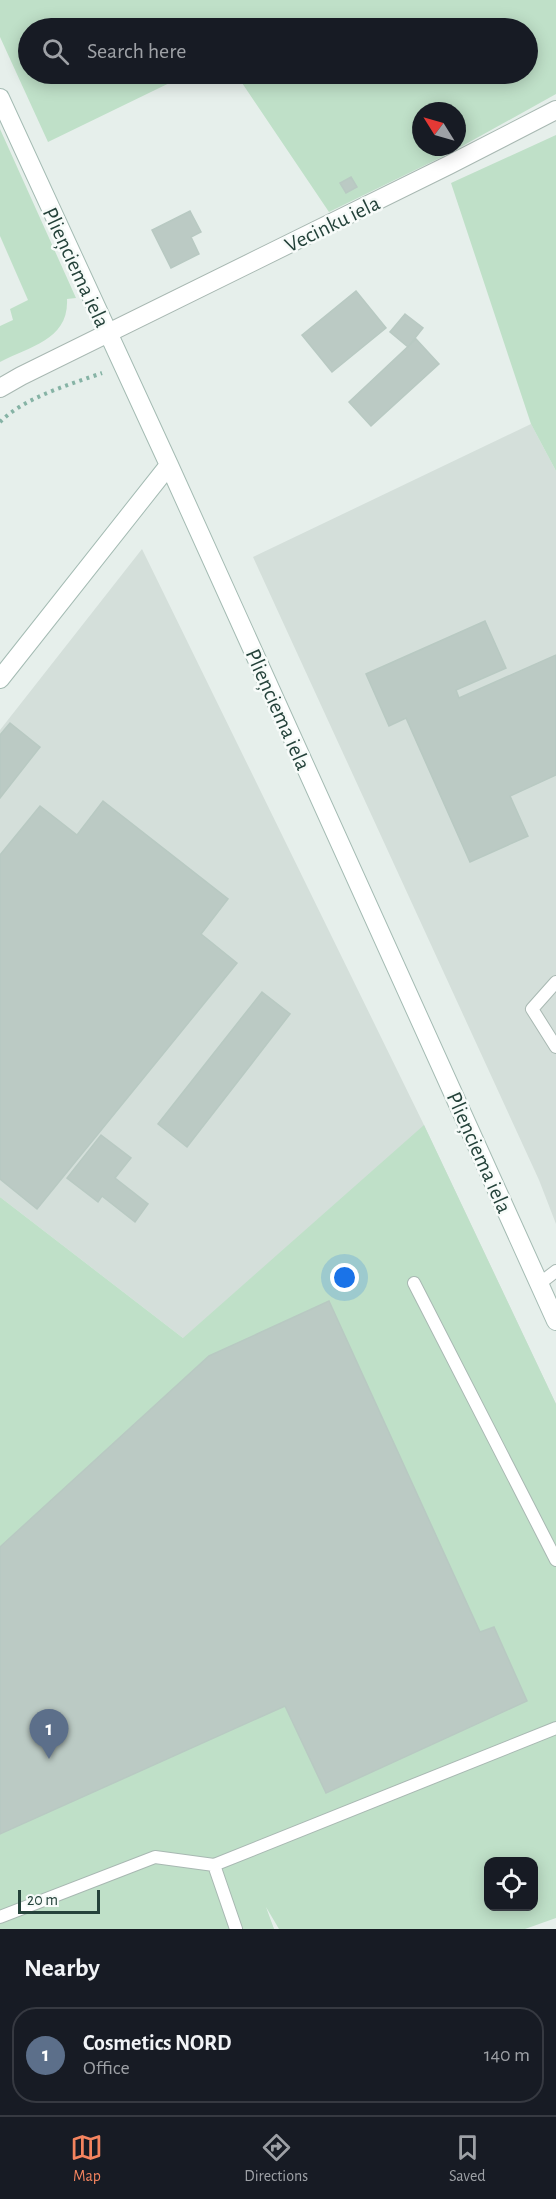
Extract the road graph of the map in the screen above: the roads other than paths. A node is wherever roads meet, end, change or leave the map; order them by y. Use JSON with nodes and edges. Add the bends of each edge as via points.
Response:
{"nodes":[{"id":1,"x":0,"y":98,"type":"edge"},
{"id":2,"x":556,"y":110,"type":"edge"},
{"id":3,"x":108,"y":334,"type":"junction"},
{"id":4,"x":0,"y":388,"type":"edge"},
{"id":5,"x":169,"y":465,"type":"junction"},
{"id":6,"x":0,"y":679,"type":"edge"},
{"id":7,"x":556,"y":982,"type":"edge"},
{"id":8,"x":556,"y":1047,"type":"edge"},
{"id":9,"x":556,"y":1272,"type":"edge"},
{"id":10,"x":414,"y":1283,"type":"dead end"},
{"id":11,"x":539,"y":1284,"type":"junction"},
{"id":12,"x":556,"y":1321,"type":"edge"},
{"id":13,"x":556,"y":1560,"type":"edge"},
{"id":14,"x":556,"y":1728,"type":"edge"},
{"id":15,"x":214,"y":1865,"type":"junction"},
{"id":16,"x":0,"y":1917,"type":"edge"},
{"id":17,"x":236,"y":1929,"type":"edge"}],
"edges":[{"from":1,"to":3,"type":"main road","name":"Plieņciema iela"},
{"from":2,"to":3,"type":"main road","name":"Vecinku iela"},
{"from":3,"to":4,"type":"main road","name":"Vecinku iela"},
{"from":3,"to":5,"type":"main road","name":"Plieņciema iela"},
{"from":5,"to":6,"type":"main road"},
{"from":5,"to":11,"type":"main road","name":"Plieņciema iela"},
{"from":7,"to":8,"type":"lane","via":[[532,1009]]},
{"from":9,"to":11,"type":"lane"},
{"from":10,"to":13,"type":"lane"},
{"from":11,"to":12,"type":"main road","name":"Plieņciema iela"},
{"from":14,"to":15,"type":"lane"},
{"from":15,"to":16,"type":"lane","via":[[155,1857]]},
{"from":15,"to":17,"type":"lane"}]}
